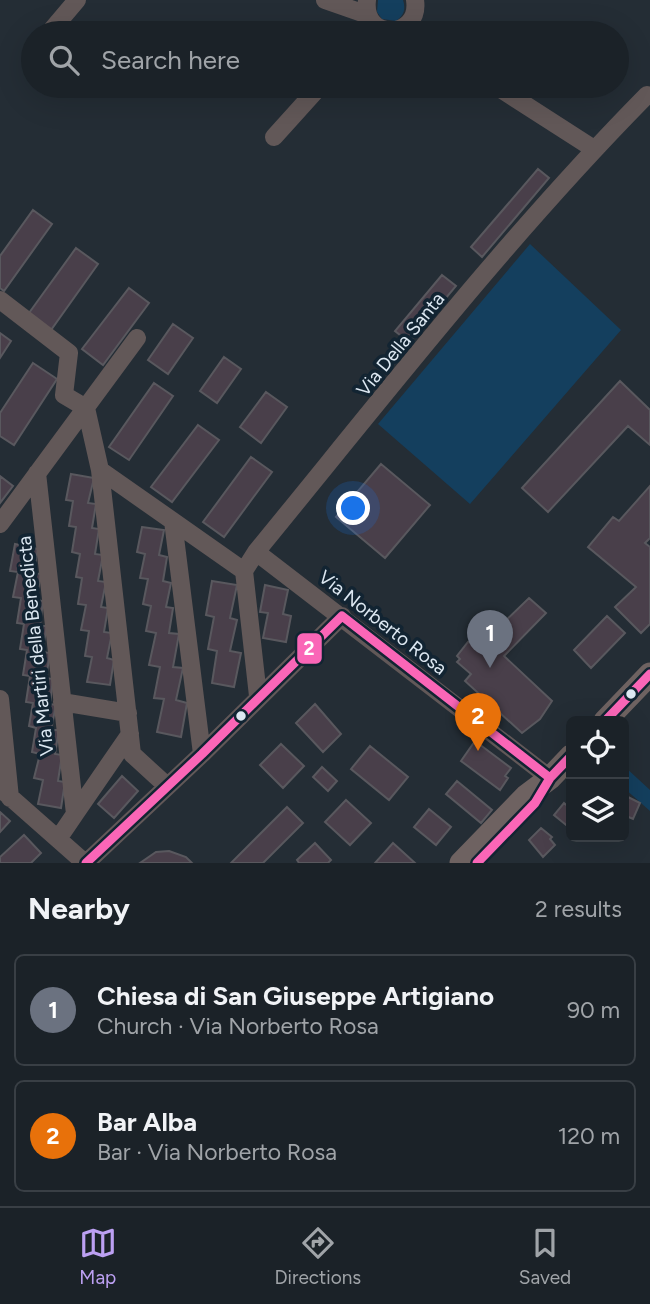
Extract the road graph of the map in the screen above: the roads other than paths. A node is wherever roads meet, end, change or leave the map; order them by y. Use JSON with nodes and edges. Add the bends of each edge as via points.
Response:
{"nodes":[{"id":1,"x":77,"y":0,"type":"edge"},
{"id":2,"x":325,"y":0,"type":"edge"},
{"id":3,"x":415,"y":0,"type":"edge"},
{"id":4,"x":369,"y":18,"type":"edge"},
{"id":5,"x":59,"y":21,"type":"edge"},
{"id":6,"x":413,"y":21,"type":"edge"},
{"id":7,"x":647,"y":95,"type":"dead end"},
{"id":8,"x":309,"y":98,"type":"edge"},
{"id":9,"x":515,"y":98,"type":"edge"},
{"id":10,"x":274,"y":137,"type":"dead end"},
{"id":11,"x":594,"y":149,"type":"junction"},
{"id":12,"x":0,"y":300,"type":"edge"},
{"id":13,"x":138,"y":338,"type":"dead end"},
{"id":14,"x":86,"y":408,"type":"junction"},
{"id":15,"x":100,"y":470,"type":"junction"},
{"id":16,"x":37,"y":474,"type":"junction"},
{"id":17,"x":173,"y":521,"type":"junction"},
{"id":18,"x":0,"y":524,"type":"edge"},
{"id":19,"x":256,"y":552,"type":"junction"},
{"id":20,"x":244,"y":571,"type":"junction"},
{"id":21,"x":342,"y":616,"type":"junction"},
{"id":22,"x":650,"y":674,"type":"edge"},
{"id":23,"x":258,"y":696,"type":"junction"},
{"id":24,"x":0,"y":699,"type":"edge"},
{"id":25,"x":62,"y":702,"type":"junction"},
{"id":26,"x":128,"y":713,"type":"junction"},
{"id":27,"x":610,"y":716,"type":"edge"},
{"id":28,"x":130,"y":734,"type":"junction"},
{"id":29,"x":202,"y":754,"type":"junction"},
{"id":30,"x":566,"y":761,"type":"edge"},
{"id":31,"x":550,"y":778,"type":"junction"},
{"id":32,"x":167,"y":786,"type":"junction"},
{"id":33,"x":5,"y":793,"type":"edge"},
{"id":34,"x":75,"y":814,"type":"junction"},
{"id":35,"x":58,"y":839,"type":"junction"},
{"id":36,"x":85,"y":863,"type":"edge"},
{"id":37,"x":461,"y":863,"type":"edge"},
{"id":38,"x":477,"y":863,"type":"edge"}],
"edges":[{"from":1,"to":5,"type":"street"},
{"from":2,"to":4,"type":"street"},
{"from":3,"to":6,"type":"street"},
{"from":7,"to":11,"type":"street","name":"Via Della Santa"},
{"from":8,"to":10,"type":"street"},
{"from":9,"to":11,"type":"street"},
{"from":11,"to":19,"type":"street","name":"Via Della Santa","via":[[514,238]]},
{"from":12,"to":14,"type":"street","via":[[69,353],[64,394]]},
{"from":13,"to":14,"type":"street","name":"Via Martiri della Benedicta"},
{"from":14,"to":15,"type":"street"},
{"from":14,"to":16,"type":"street","name":"Via Martiri della Benedicta"},
{"from":15,"to":17,"type":"street"},
{"from":15,"to":26,"type":"street"},
{"from":16,"to":18,"type":"street","name":"Via Martiri della Benedicta"},
{"from":16,"to":25,"type":"street","name":"Via Martiri della Benedicta"},
{"from":17,"to":20,"type":"street"},
{"from":17,"to":29,"type":"street"},
{"from":19,"to":20,"type":"street","name":"Via Della Santa"},
{"from":19,"to":21,"type":"street","name":"Via Norberto Rosa"},
{"from":20,"to":23,"type":"street"},
{"from":21,"to":23,"type":"street"},
{"from":21,"to":31,"type":"street","name":"Via Norberto Rosa"},
{"from":22,"to":27,"type":"street"},
{"from":23,"to":29,"type":"street"},
{"from":24,"to":33,"type":"street"},
{"from":25,"to":26,"type":"street"},
{"from":25,"to":34,"type":"street","name":"Via Martiri della Benedicta"},
{"from":26,"to":28,"type":"street"},
{"from":28,"to":32,"type":"street","via":[[132,754]]},
{"from":28,"to":34,"type":"street"},
{"from":29,"to":32,"type":"street"},
{"from":30,"to":31,"type":"street"},
{"from":31,"to":37,"type":"street","via":[[526,796]]},
{"from":31,"to":38,"type":"street","via":[[535,803]]},
{"from":32,"to":36,"type":"street"},
{"from":33,"to":35,"type":"street"},
{"from":34,"to":35,"type":"street"},
{"from":35,"to":36,"type":"street"}]}
